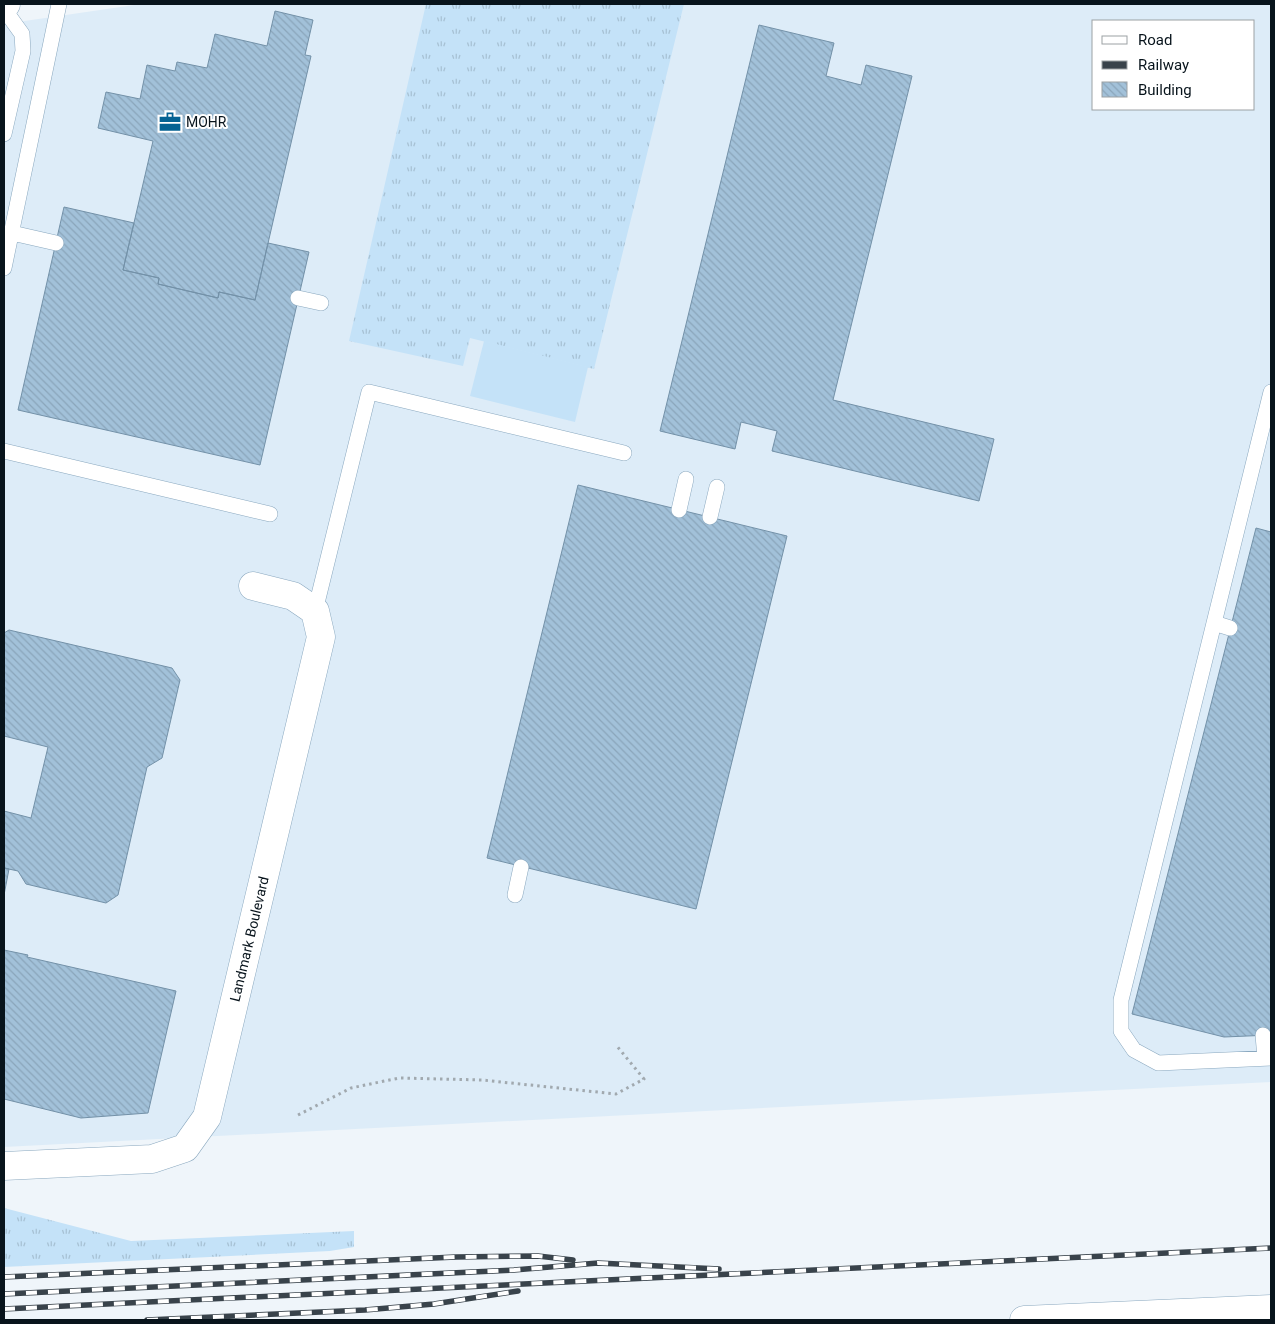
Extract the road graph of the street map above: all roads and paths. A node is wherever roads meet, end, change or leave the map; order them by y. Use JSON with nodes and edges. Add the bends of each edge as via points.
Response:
{"nodes":[{"id":1,"x":59,"y":4,"type":"edge"},
{"id":2,"x":4,"y":9,"type":"edge"},
{"id":3,"x":4,"y":134,"type":"edge"},
{"id":4,"x":8,"y":233,"type":"edge"},
{"id":5,"x":56,"y":243,"type":"dead end"},
{"id":6,"x":4,"y":268,"type":"edge"},
{"id":7,"x":298,"y":298,"type":"dead end"},
{"id":8,"x":321,"y":303,"type":"dead end"},
{"id":9,"x":1271,"y":392,"type":"edge"},
{"id":10,"x":4,"y":451,"type":"edge"},
{"id":11,"x":624,"y":453,"type":"dead end"},
{"id":12,"x":686,"y":479,"type":"dead end"},
{"id":13,"x":717,"y":487,"type":"dead end"},
{"id":14,"x":679,"y":510,"type":"dead end"},
{"id":15,"x":270,"y":514,"type":"dead end"},
{"id":16,"x":710,"y":517,"type":"dead end"},
{"id":17,"x":253,"y":586,"type":"dead end"},
{"id":18,"x":315,"y":610,"type":"junction"},
{"id":19,"x":1214,"y":623,"type":"junction"},
{"id":20,"x":1230,"y":628,"type":"dead end"},
{"id":21,"x":522,"y":867,"type":"dead end"},
{"id":22,"x":515,"y":895,"type":"dead end"},
{"id":23,"x":1263,"y":1035,"type":"dead end"},
{"id":24,"x":616,"y":1045,"type":"dead end"},
{"id":25,"x":1268,"y":1058,"type":"edge"},
{"id":26,"x":298,"y":1115,"type":"dead end"},
{"id":27,"x":4,"y":1166,"type":"edge"},
{"id":28,"x":1271,"y":1309,"type":"edge"},
{"id":29,"x":1024,"y":1320,"type":"edge"}],
"edges":[{"from":1,"to":4,"type":"lane"},
{"from":2,"to":3,"type":"lane","via":[[22,34],[23,51]]},
{"from":4,"to":5,"type":"lane"},
{"from":4,"to":6,"type":"lane"},
{"from":7,"to":8,"type":"lane"},
{"from":9,"to":19,"type":"lane"},
{"from":10,"to":15,"type":"lane"},
{"from":11,"to":18,"type":"lane","via":[[369,392]]},
{"from":12,"to":14,"type":"lane"},
{"from":13,"to":16,"type":"lane"},
{"from":17,"to":18,"type":"street","via":[[294,596]]},
{"from":18,"to":27,"type":"street","name":"Landmark Boulevard","via":[[321,637],[208,1117],[186,1148],[152,1159]]},
{"from":19,"to":20,"type":"lane"},
{"from":19,"to":25,"type":"lane","via":[[1136,968],[1121,1000],[1121,1031],[1134,1050],[1158,1063]]},
{"from":21,"to":22,"type":"lane"},
{"from":23,"to":25,"type":"lane"},
{"from":24,"to":26,"type":"path","via":[[644,1078],[616,1094],[482,1080],[399,1078],[351,1088]]},
{"from":28,"to":29,"type":"street"}]}
